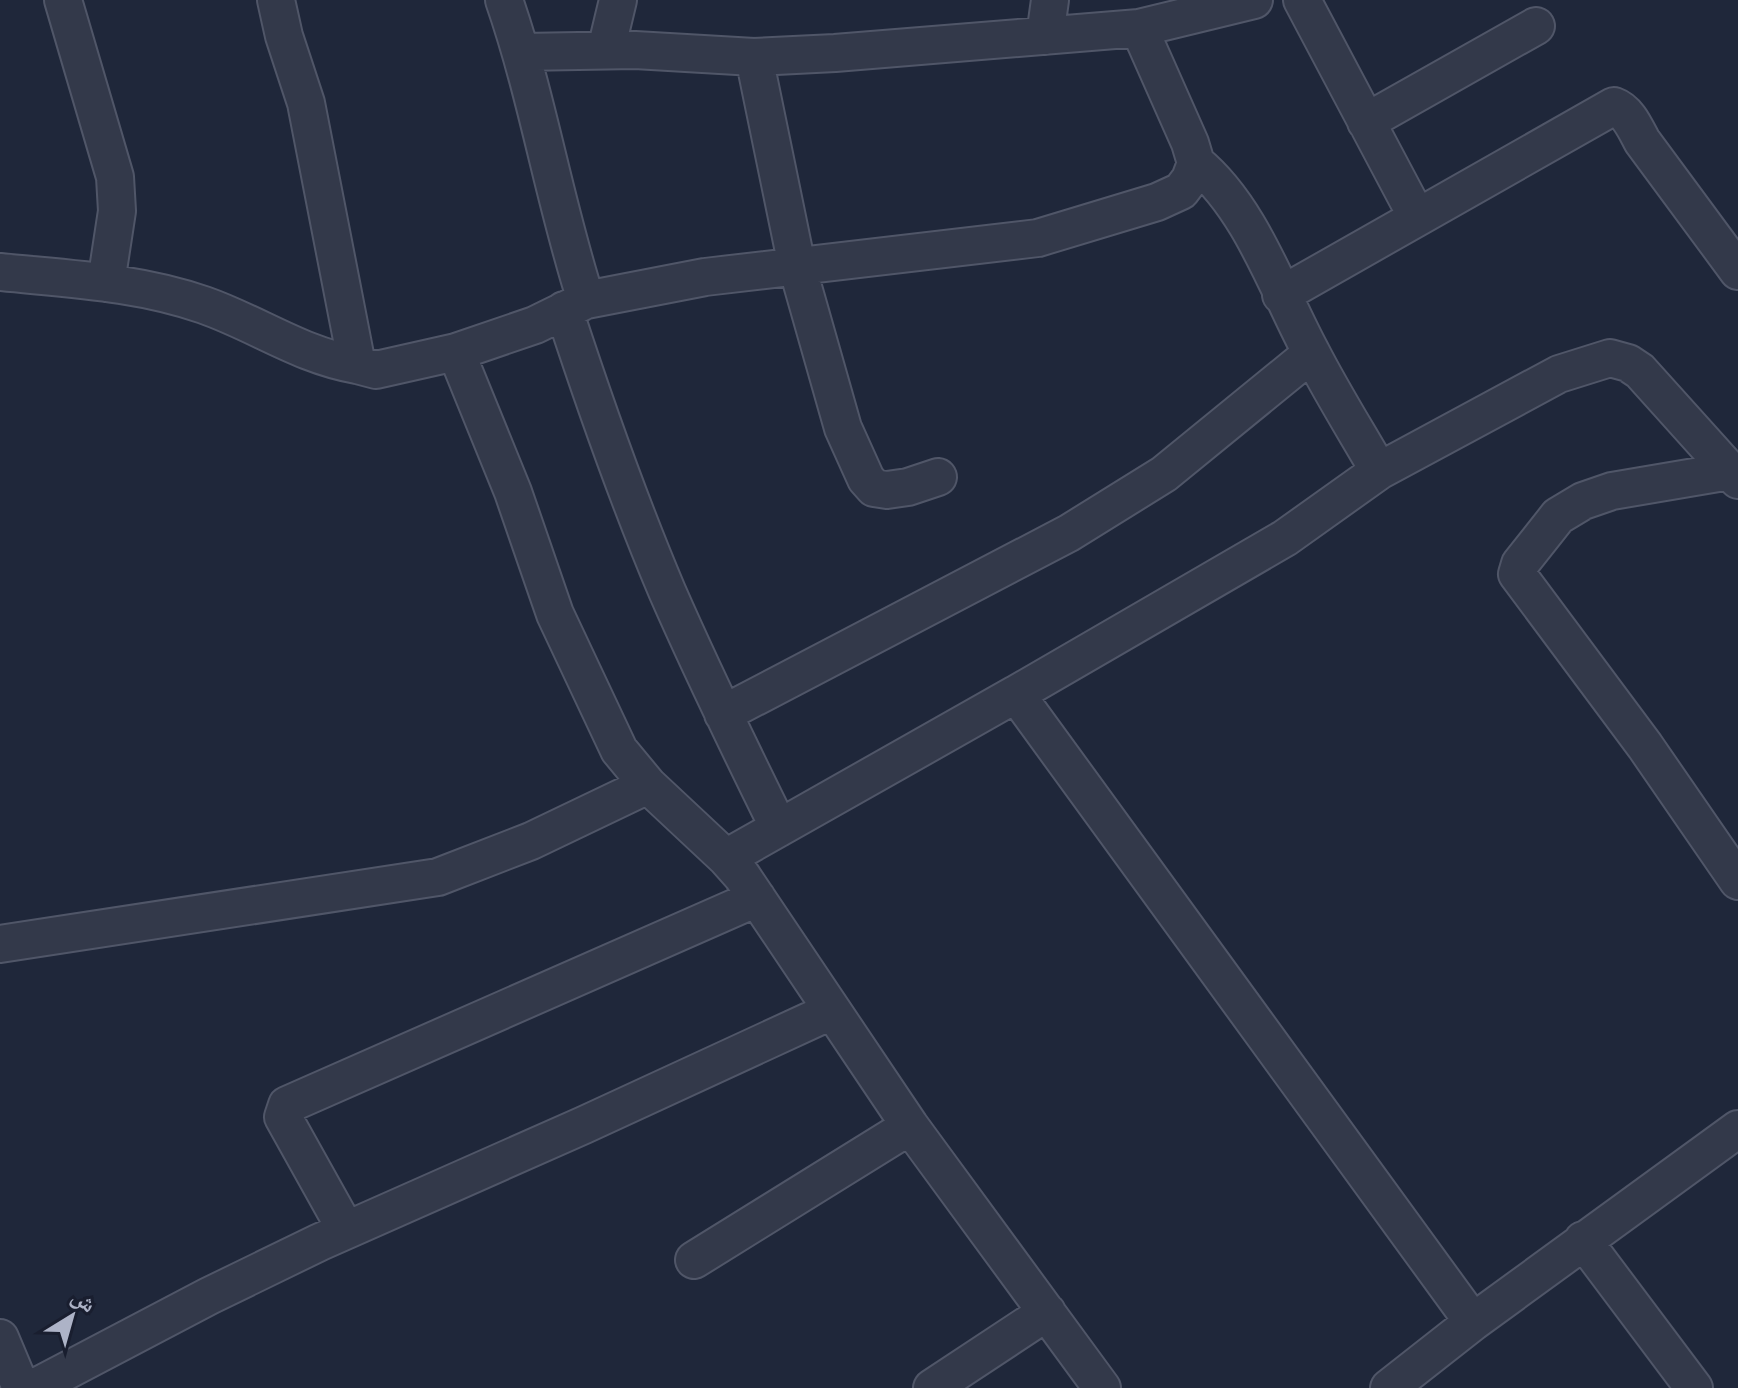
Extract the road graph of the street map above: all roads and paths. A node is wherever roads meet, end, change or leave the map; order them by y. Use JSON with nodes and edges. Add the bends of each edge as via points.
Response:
{"nodes":[{"id":1,"x":63,"y":0,"type":"edge"},
{"id":2,"x":276,"y":0,"type":"edge"},
{"id":3,"x":504,"y":0,"type":"edge"},
{"id":4,"x":618,"y":0,"type":"edge"},
{"id":5,"x":1050,"y":0,"type":"edge"},
{"id":6,"x":1254,"y":0,"type":"edge"},
{"id":7,"x":1302,"y":0,"type":"edge"},
{"id":8,"x":1536,"y":26,"type":"dead end"},
{"id":9,"x":1139,"y":28,"type":"junction"},
{"id":10,"x":1045,"y":36,"type":"junction"},
{"id":11,"x":606,"y":50,"type":"junction"},
{"id":12,"x":522,"y":52,"type":"junction"},
{"id":13,"x":754,"y":57,"type":"junction"},
{"id":14,"x":1366,"y":122,"type":"junction"},
{"id":15,"x":1196,"y":163,"type":"junction"},
{"id":16,"x":1417,"y":217,"type":"junction"},
{"id":17,"x":797,"y":266,"type":"junction"},
{"id":18,"x":1738,"y":271,"type":"edge"},
{"id":19,"x":0,"y":272,"type":"edge"},
{"id":20,"x":106,"y":283,"type":"junction"},
{"id":21,"x":1281,"y":295,"type":"junction"},
{"id":22,"x":575,"y":305,"type":"junction"},
{"id":23,"x":456,"y":352,"type":"junction"},
{"id":24,"x":1311,"y":354,"type":"junction"},
{"id":25,"x":357,"y":365,"type":"junction"},
{"id":26,"x":1379,"y":471,"type":"junction"},
{"id":27,"x":1734,"y":476,"type":"edge"},
{"id":28,"x":938,"y":477,"type":"dead end"},
{"id":29,"x":1016,"y":694,"type":"junction"},
{"id":30,"x":723,"y":714,"type":"junction"},
{"id":31,"x":648,"y":785,"type":"junction"},
{"id":32,"x":779,"y":828,"type":"junction"},
{"id":33,"x":726,"y":858,"type":"junction"},
{"id":34,"x":1738,"y":881,"type":"edge"},
{"id":35,"x":757,"y":898,"type":"junction"},
{"id":36,"x":0,"y":944,"type":"edge"},
{"id":37,"x":831,"y":1011,"type":"junction"},
{"id":38,"x":910,"y":1126,"type":"junction"},
{"id":39,"x":1738,"y":1129,"type":"edge"},
{"id":40,"x":346,"y":1230,"type":"junction"},
{"id":41,"x":1583,"y":1240,"type":"junction"},
{"id":42,"x":694,"y":1260,"type":"dead end"},
{"id":43,"x":1047,"y":1312,"type":"junction"},
{"id":44,"x":1473,"y":1322,"type":"junction"},
{"id":45,"x":0,"y":1338,"type":"edge"},
{"id":46,"x":21,"y":1388,"type":"edge"},
{"id":47,"x":34,"y":1388,"type":"edge"},
{"id":48,"x":932,"y":1388,"type":"edge"},
{"id":49,"x":1102,"y":1388,"type":"edge"},
{"id":50,"x":1389,"y":1388,"type":"edge"},
{"id":51,"x":1694,"y":1388,"type":"edge"}],
"edges":[{"from":1,"to":20,"type":"street","via":[[115,177],[117,211]]},
{"from":2,"to":25,"type":"street","via":[[306,103]]},
{"from":3,"to":12,"type":"street"},
{"from":4,"to":11,"type":"street"},
{"from":5,"to":10,"type":"street"},
{"from":6,"to":9,"type":"street"},
{"from":7,"to":14,"type":"street"},
{"from":8,"to":14,"type":"street"},
{"from":9,"to":10,"type":"street"},
{"from":9,"to":15,"type":"street"},
{"from":10,"to":13,"type":"street"},
{"from":11,"to":12,"type":"street"},
{"from":11,"to":13,"type":"street"},
{"from":12,"to":22,"type":"street","via":[[562,215]]},
{"from":13,"to":17,"type":"street"},
{"from":14,"to":16,"type":"street"},
{"from":15,"to":17,"type":"street","via":[[1181,191],[1038,238]]},
{"from":15,"to":21,"type":"street","via":[[1225,191]]},
{"from":16,"to":18,"type":"street","via":[[1614,106],[1632,123]]},
{"from":16,"to":21,"type":"street"},
{"from":17,"to":22,"type":"street","via":[[705,277]]},
{"from":17,"to":28,"type":"street","via":[[843,428],[866,479],[874,488],[887,490]]},
{"from":19,"to":20,"type":"street"},
{"from":20,"to":25,"type":"street","via":[[187,299],[325,359]]},
{"from":21,"to":24,"type":"street"},
{"from":22,"to":23,"type":"street"},
{"from":22,"to":30,"type":"street","via":[[594,404]]},
{"from":23,"to":25,"type":"street","via":[[376,370]]},
{"from":23,"to":31,"type":"street","via":[[582,676],[619,750]]},
{"from":24,"to":26,"type":"street"},
{"from":24,"to":30,"type":"street","via":[[1164,474],[1069,533]]},
{"from":26,"to":27,"type":"street","via":[[1559,374],[1610,358],[1640,371]]},
{"from":26,"to":29,"type":"street","via":[[1285,538]]},
{"from":27,"to":34,"type":"street","via":[[1612,491],[1583,501],[1558,516],[1517,574]]},
{"from":29,"to":32,"type":"street"},
{"from":29,"to":44,"type":"street"},
{"from":30,"to":32,"type":"street"},
{"from":31,"to":33,"type":"street"},
{"from":31,"to":36,"type":"street","via":[[531,841],[438,877]]},
{"from":32,"to":33,"type":"street"},
{"from":33,"to":35,"type":"street"},
{"from":35,"to":37,"type":"street"},
{"from":35,"to":40,"type":"street","via":[[287,1105],[283,1117]]},
{"from":37,"to":38,"type":"street"},
{"from":37,"to":40,"type":"street"},
{"from":38,"to":42,"type":"street"},
{"from":38,"to":43,"type":"street"},
{"from":39,"to":41,"type":"street"},
{"from":40,"to":47,"type":"street"},
{"from":41,"to":44,"type":"street"},
{"from":41,"to":51,"type":"street"},
{"from":43,"to":48,"type":"street"},
{"from":43,"to":49,"type":"street"},
{"from":44,"to":50,"type":"street"},
{"from":45,"to":46,"type":"street"}]}
